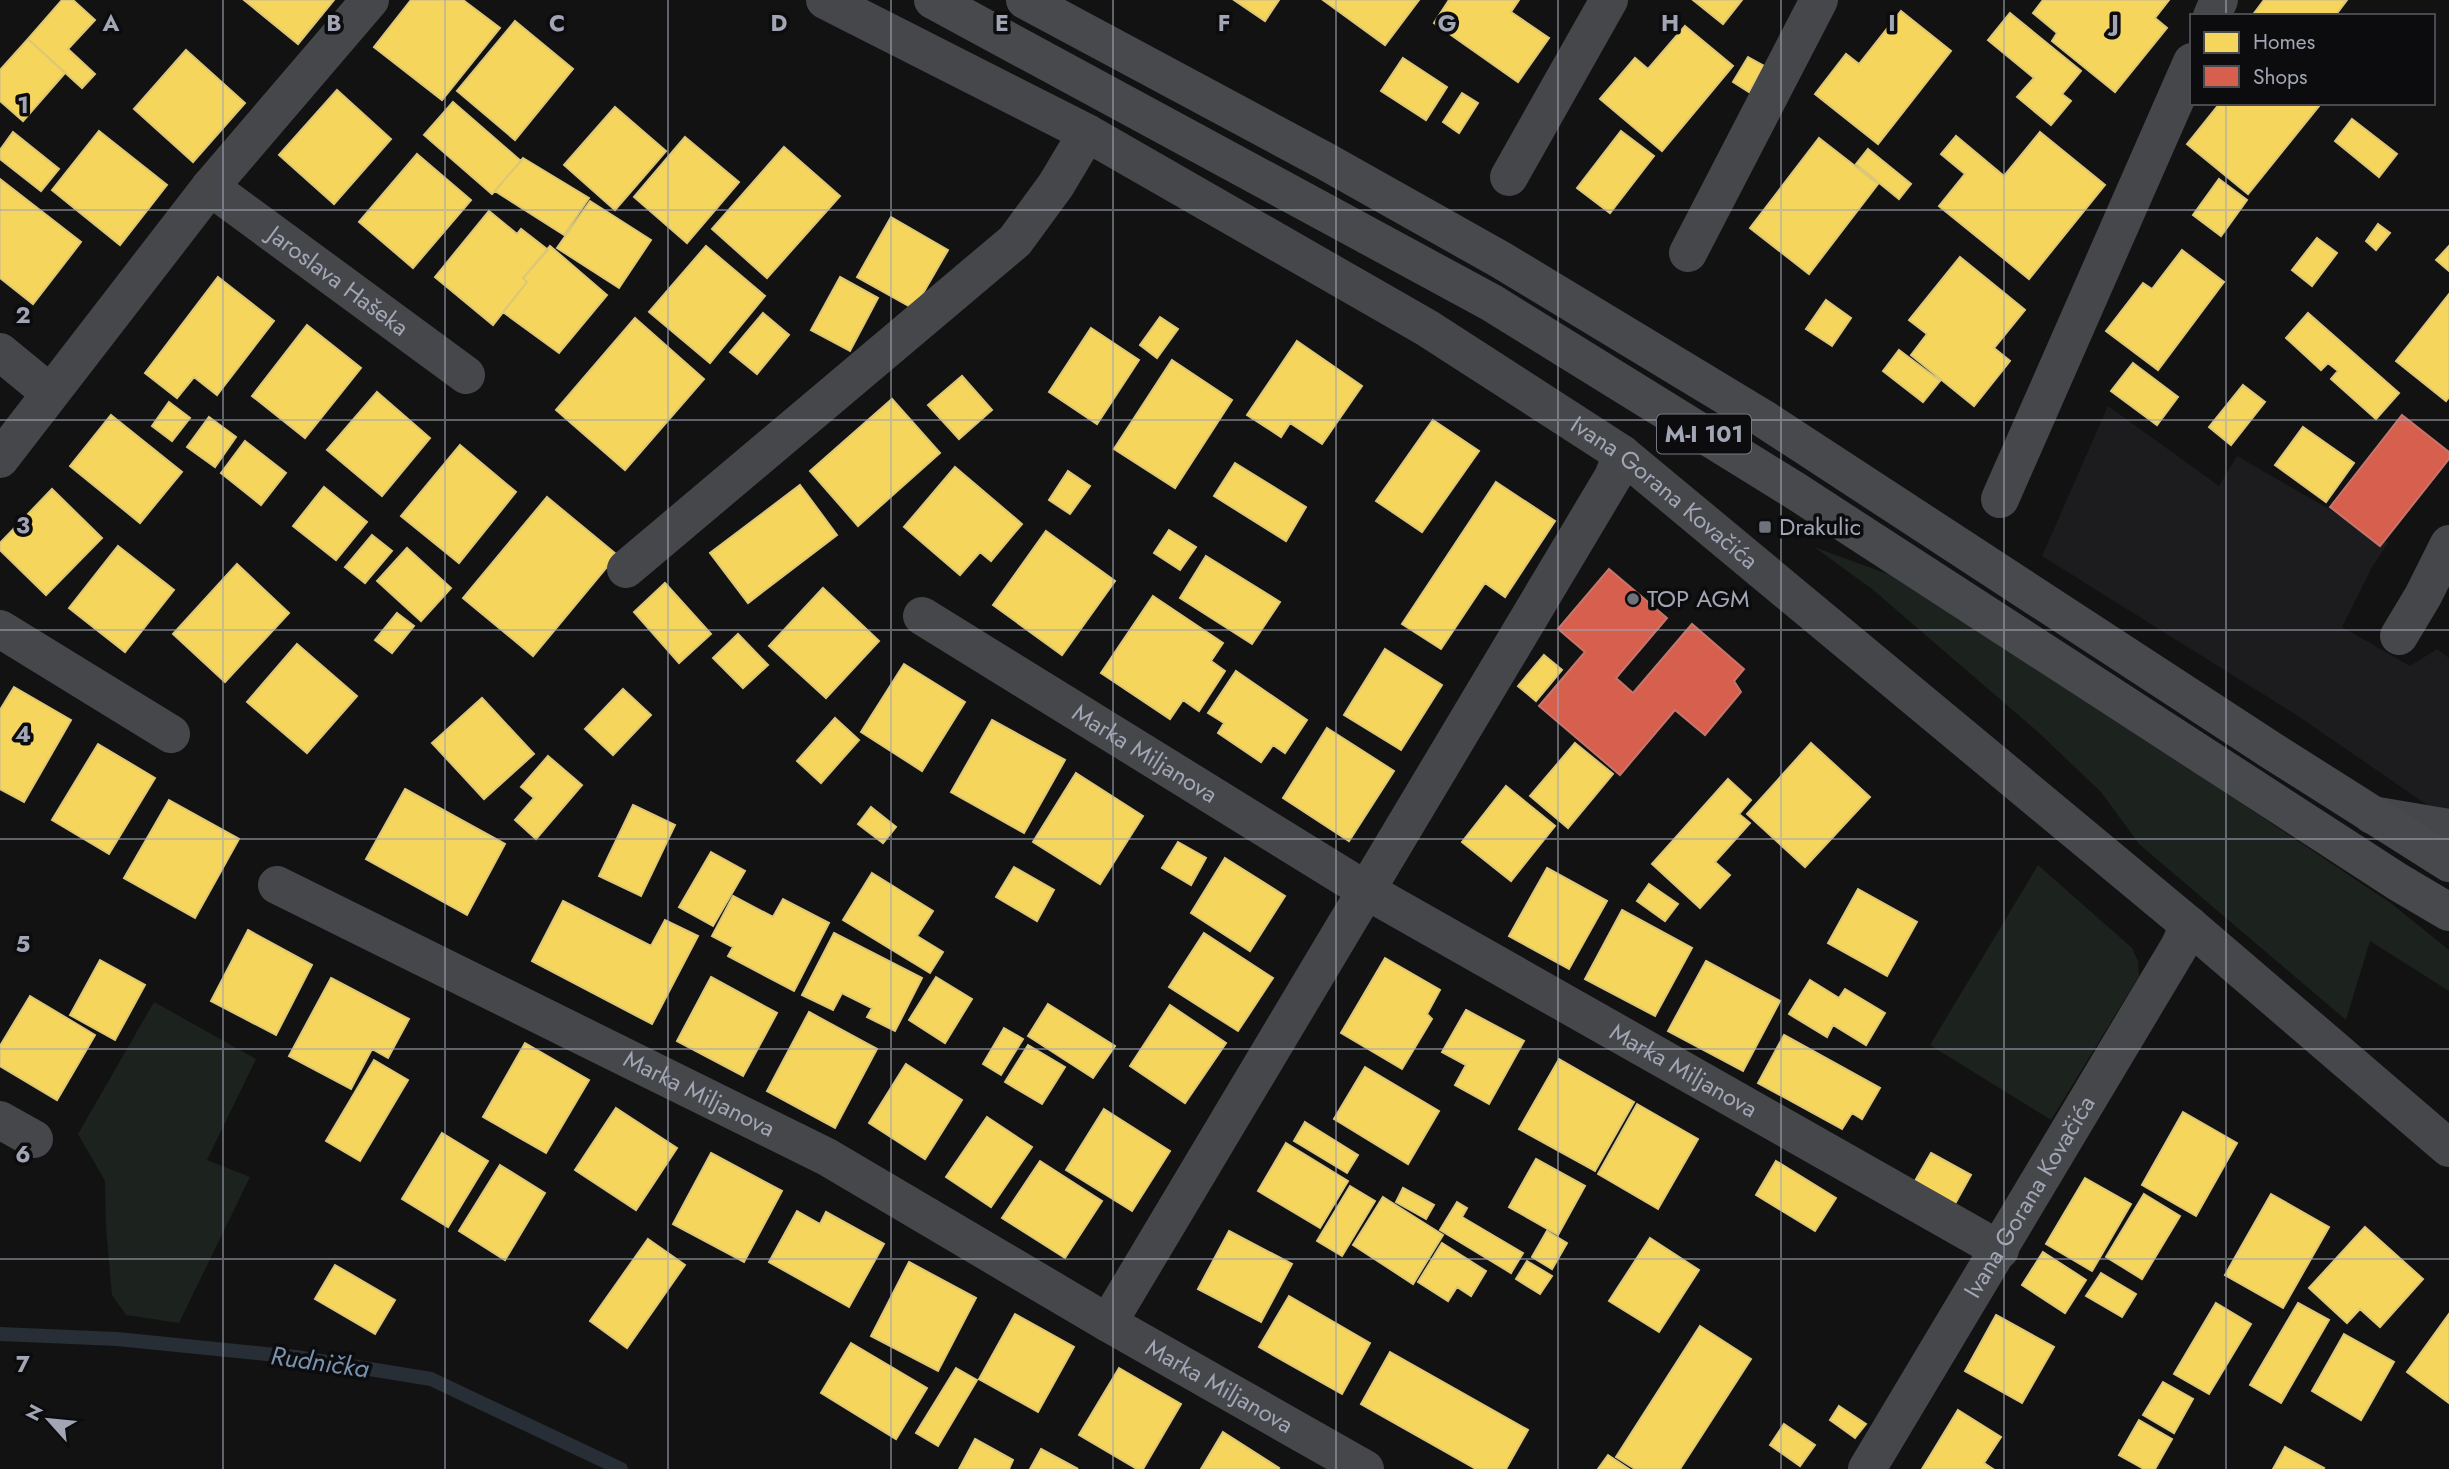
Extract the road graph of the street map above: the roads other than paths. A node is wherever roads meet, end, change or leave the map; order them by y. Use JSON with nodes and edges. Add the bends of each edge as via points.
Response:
{"nodes":[{"id":1,"x":370,"y":0,"type":"edge"},
{"id":2,"x":825,"y":0,"type":"edge"},
{"id":3,"x":933,"y":0,"type":"edge"},
{"id":4,"x":1025,"y":0,"type":"edge"},
{"id":5,"x":1819,"y":0,"type":"edge"},
{"id":6,"x":1602,"y":3,"type":"edge"},
{"id":7,"x":2190,"y":67,"type":"edge"},
{"id":8,"x":1087,"y":133,"type":"junction"},
{"id":9,"x":1509,"y":177,"type":"dead end"},
{"id":10,"x":211,"y":187,"type":"junction"},
{"id":11,"x":1688,"y":253,"type":"dead end"},
{"id":12,"x":0,"y":352,"type":"edge"},
{"id":13,"x":466,"y":375,"type":"dead end"},
{"id":14,"x":50,"y":393,"type":"junction"},
{"id":15,"x":1622,"y":454,"type":"junction"},
{"id":16,"x":0,"y":459,"type":"edge"},
{"id":17,"x":2000,"y":499,"type":"dead end"},
{"id":18,"x":2449,"y":544,"type":"edge"},
{"id":19,"x":626,"y":569,"type":"dead end"},
{"id":20,"x":922,"y":617,"type":"dead end"},
{"id":21,"x":0,"y":629,"type":"edge"},
{"id":22,"x":2399,"y":636,"type":"dead end"},
{"id":23,"x":171,"y":734,"type":"dead end"},
{"id":24,"x":2372,"y":815,"type":"junction"},
{"id":25,"x":2449,"y":828,"type":"edge"},
{"id":26,"x":2449,"y":863,"type":"edge"},
{"id":27,"x":277,"y":885,"type":"dead end"},
{"id":28,"x":1367,"y":891,"type":"junction"},
{"id":29,"x":2449,"y":912,"type":"edge"},
{"id":30,"x":2189,"y":925,"type":"junction"},
{"id":31,"x":0,"y":1120,"type":"edge"},
{"id":32,"x":34,"y":1139,"type":"dead end"},
{"id":33,"x":2449,"y":1148,"type":"edge"},
{"id":34,"x":2000,"y":1250,"type":"junction"},
{"id":35,"x":1108,"y":1324,"type":"junction"},
{"id":36,"x":1365,"y":1469,"type":"edge"},
{"id":37,"x":1867,"y":1469,"type":"edge"}],
"edges":[{"from":1,"to":10,"type":"street"},
{"from":2,"to":8,"type":"street","name":"Ivana Gorana Kovačića"},
{"from":3,"to":29,"type":"main road","number":"M-I 101","via":[[1492,303],[1794,490]]},
{"from":4,"to":24,"type":"main road","number":"M-I 101","via":[[1501,260],[1728,397]]},
{"from":5,"to":11,"type":"street"},
{"from":6,"to":9,"type":"street"},
{"from":7,"to":17,"type":"street"},
{"from":8,"to":15,"type":"street","name":"Ivana Gorana Kovačića","via":[[1427,328]]},
{"from":8,"to":19,"type":"street","via":[[1015,241]]},
{"from":10,"to":13,"type":"street","name":"Jaroslava Hašeka"},
{"from":10,"to":14,"type":"street"},
{"from":12,"to":14,"type":"street"},
{"from":14,"to":16,"type":"street"},
{"from":15,"to":28,"type":"street","via":[[1613,477]]},
{"from":15,"to":30,"type":"street","name":"Ivana Gorana Kovačića"},
{"from":18,"to":22,"type":"street"},
{"from":20,"to":28,"type":"street","name":"Marka Miljanova"},
{"from":21,"to":23,"type":"street"},
{"from":24,"to":25,"type":"street"},
{"from":24,"to":26,"type":"main road","number":"M-I 101"},
{"from":27,"to":35,"type":"street","name":"Marka Miljanova","via":[[827,1157]]},
{"from":28,"to":34,"type":"street","name":"Marka Miljanova"},
{"from":28,"to":35,"type":"street"},
{"from":30,"to":33,"type":"street","name":"Ivana Gorana Kovačića"},
{"from":30,"to":34,"type":"street","name":"Ivana Gorana Kovačića"},
{"from":31,"to":32,"type":"street"},
{"from":34,"to":37,"type":"street","name":"Ivana Gorana Kovačića"},
{"from":35,"to":36,"type":"street","name":"Marka Miljanova"}]}
